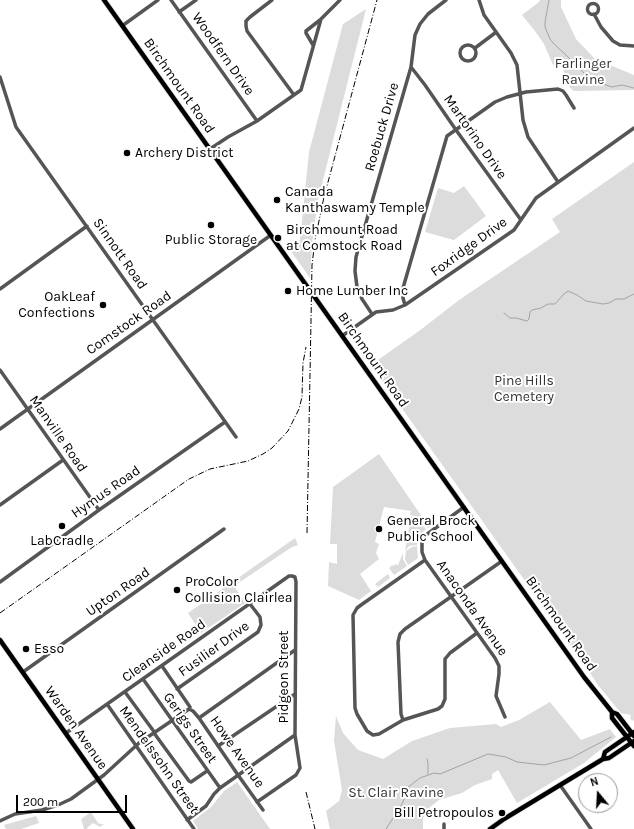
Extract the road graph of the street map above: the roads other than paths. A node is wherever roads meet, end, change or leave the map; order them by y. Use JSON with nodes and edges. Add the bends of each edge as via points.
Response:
{"nodes":[{"id":1,"x":104,"y":0,"type":"edge"},
{"id":2,"x":158,"y":0,"type":"edge"},
{"id":3,"x":171,"y":0,"type":"edge"},
{"id":4,"x":196,"y":0,"type":"edge"},
{"id":5,"x":272,"y":0,"type":"edge"},
{"id":6,"x":340,"y":0,"type":"edge"},
{"id":7,"x":446,"y":0,"type":"edge"},
{"id":8,"x":479,"y":0,"type":"edge"},
{"id":9,"x":179,"y":12,"type":"junction"},
{"id":10,"x":594,"y":14,"type":"dead end"},
{"id":11,"x":320,"y":19,"type":"junction"},
{"id":12,"x":122,"y":26,"type":"junction"},
{"id":13,"x":495,"y":33,"type":"junction"},
{"id":14,"x":313,"y":45,"type":"junction"},
{"id":15,"x":634,"y":46,"type":"edge"},
{"id":16,"x":475,"y":48,"type":"junction"},
{"id":17,"x":411,"y":68,"type":"junction"},
{"id":18,"x":0,"y":77,"type":"edge"},
{"id":19,"x":521,"y":94,"type":"junction"},
{"id":20,"x":294,"y":95,"type":"junction"},
{"id":21,"x":574,"y":108,"type":"dead end"},
{"id":22,"x":257,"y":121,"type":"junction"},
{"id":23,"x":634,"y":128,"type":"edge"},
{"id":24,"x":456,"y":130,"type":"junction"},
{"id":25,"x":210,"y":149,"type":"junction"},
{"id":26,"x":558,"y":182,"type":"junction"},
{"id":27,"x":521,"y":220,"type":"junction"},
{"id":28,"x":87,"y":226,"type":"junction"},
{"id":29,"x":271,"y":236,"type":"junction"},
{"id":30,"x":0,"y":289,"type":"edge"},
{"id":31,"x":405,"y":305,"type":"junction"},
{"id":32,"x":372,"y":314,"type":"junction"},
{"id":33,"x":152,"y":320,"type":"junction"},
{"id":34,"x":342,"y":336,"type":"junction"},
{"id":35,"x":0,"y":370,"type":"edge"},
{"id":36,"x":27,"y":409,"type":"junction"},
{"id":37,"x":225,"y":422,"type":"junction"},
{"id":38,"x":0,"y":429,"type":"edge"},
{"id":39,"x":236,"y":437,"type":"dead end"},
{"id":40,"x":63,"y":460,"type":"junction"},
{"id":41,"x":0,"y":505,"type":"edge"},
{"id":42,"x":464,"y":507,"type":"junction"},
{"id":43,"x":99,"y":510,"type":"junction"},
{"id":44,"x":224,"y":529,"type":"dead end"},
{"id":45,"x":425,"y":560,"type":"junction"},
{"id":46,"x":502,"y":561,"type":"junction"},
{"id":47,"x":294,"y":577,"type":"joint"},
{"id":48,"x":0,"y":582,"type":"edge"},
{"id":49,"x":451,"y":596,"type":"junction"},
{"id":50,"x":250,"y":604,"type":"junction"},
{"id":51,"x":477,"y":633,"type":"junction"},
{"id":52,"x":0,"y":640,"type":"edge"},
{"id":53,"x":295,"y":650,"type":"junction"},
{"id":54,"x":162,"y":666,"type":"junction"},
{"id":55,"x":23,"y":672,"type":"junction"},
{"id":56,"x":143,"y":679,"type":"junction"},
{"id":57,"x":177,"y":689,"type":"junction"},
{"id":58,"x":125,"y":692,"type":"junction"},
{"id":59,"x":295,"y":694,"type":"junction"},
{"id":60,"x":107,"y":704,"type":"junction"},
{"id":61,"x":188,"y":710,"type":"junction"},
{"id":62,"x":612,"y":712,"type":"junction"},
{"id":63,"x":505,"y":717,"type":"dead end"},
{"id":64,"x":199,"y":718,"type":"junction"},
{"id":65,"x":403,"y":720,"type":"junction"},
{"id":66,"x":172,"y":721,"type":"junction"},
{"id":67,"x":66,"y":733,"type":"junction"},
{"id":68,"x":154,"y":733,"type":"junction"},
{"id":69,"x":633,"y":734,"type":"edge"},
{"id":70,"x":295,"y":735,"type":"junction"},
{"id":71,"x":626,"y":737,"type":"junction"},
{"id":72,"x":633,"y":743,"type":"edge"},
{"id":73,"x":218,"y":746,"type":"junction"},
{"id":74,"x":136,"y":748,"type":"junction"},
{"id":75,"x":603,"y":759,"type":"junction"},
{"id":76,"x":207,"y":771,"type":"junction"},
{"id":77,"x":238,"y":775,"type":"junction"},
{"id":78,"x":98,"y":780,"type":"junction"},
{"id":79,"x":560,"y":785,"type":"junction"},
{"id":80,"x":220,"y":788,"type":"junction"},
{"id":81,"x":257,"y":802,"type":"junction"},
{"id":82,"x":264,"y":810,"type":"dead end"},
{"id":83,"x":187,"y":820,"type":"junction"},
{"id":84,"x":0,"y":821,"type":"edge"},
{"id":85,"x":444,"y":824,"type":"dead end"},
{"id":86,"x":133,"y":829,"type":"edge"},
{"id":87,"x":194,"y":829,"type":"edge"},
{"id":88,"x":444,"y":829,"type":"edge"},
{"id":89,"x":490,"y":829,"type":"edge"},
{"id":90,"x":591,"y":829,"type":"edge"}],
"edges":[{"from":1,"to":12,"type":"main road","name":"Birchmount Road"},
{"from":2,"to":12,"type":"street"},
{"from":3,"to":9,"type":"street","name":"Woodfern Drive"},
{"from":4,"to":9,"type":"street"},
{"from":5,"to":20,"type":"street","via":[[246,21],[246,26]]},
{"from":6,"to":11,"type":"street"},
{"from":7,"to":17,"type":"street","name":"Roebuck Drive","via":[[428,14],[417,29]]},
{"from":8,"to":13,"type":"street","via":[[484,15]]},
{"from":9,"to":22,"type":"street","name":"Woodfern Drive"},
{"from":10,"to":15,"type":"street","via":[[613,41],[620,45]]},
{"from":11,"to":14,"type":"street"},
{"from":11,"to":14,"type":"street","via":[[306,31]]},
{"from":12,"to":25,"type":"main road","name":"Birchmount Road"},
{"from":13,"to":16,"type":"street"},
{"from":13,"to":19,"type":"street","via":[[517,65]]},
{"from":14,"to":20,"type":"street","via":[[302,88]]},
{"from":16,"to":16,"type":"street","via":[[470,45],[464,46],[461,50],[462,58],[466,61],[473,60],[476,56]]},
{"from":17,"to":24,"type":"street","name":"Martorino Drive"},
{"from":17,"to":32,"type":"street","name":"Roebuck Drive","via":[[355,263],[357,287]]},
{"from":18,"to":28,"type":"street","name":"Sinnott Road","via":[[16,127]]},
{"from":19,"to":21,"type":"street","via":[[558,89],[563,91]]},
{"from":19,"to":24,"type":"street","via":[[495,102]]},
{"from":19,"to":26,"type":"street","via":[[523,120],[528,137]]},
{"from":20,"to":22,"type":"street"},
{"from":22,"to":25,"type":"street"},
{"from":23,"to":26,"type":"street","name":"Foxridge Drive"},
{"from":24,"to":27,"type":"street","name":"Martorino Drive"},
{"from":24,"to":31,"type":"street","via":[[447,136],[439,163],[403,288]]},
{"from":25,"to":29,"type":"main road","name":"Birchmount Road"},
{"from":26,"to":27,"type":"street","name":"Foxridge Drive","via":[[536,198]]},
{"from":27,"to":31,"type":"street","name":"Foxridge Drive","via":[[514,230]]},
{"from":28,"to":30,"type":"street"},
{"from":28,"to":33,"type":"street","name":"Sinnott Road"},
{"from":29,"to":33,"type":"street","name":"Comstock Road"},
{"from":29,"to":34,"type":"main road","name":"Birchmount Road"},
{"from":31,"to":32,"type":"street","name":"Foxridge Drive"},
{"from":32,"to":34,"type":"street","name":"Foxridge Drive"},
{"from":33,"to":36,"type":"street","name":"Comstock Road"},
{"from":33,"to":37,"type":"street","name":"Sinnott Road"},
{"from":34,"to":42,"type":"main road","name":"Birchmount Road"},
{"from":35,"to":36,"type":"street","name":"Manville Road"},
{"from":36,"to":38,"type":"street","name":"Comstock Road"},
{"from":36,"to":40,"type":"street","name":"Manville Road"},
{"from":37,"to":39,"type":"street","name":"Sinnott Road"},
{"from":37,"to":43,"type":"street","name":"Hymus Road"},
{"from":40,"to":41,"type":"street"},
{"from":40,"to":43,"type":"street","name":"Manville Road"},
{"from":42,"to":45,"type":"street","name":"Anaconda Avenue","via":[[426,535],[422,547]]},
{"from":42,"to":46,"type":"main road","name":"Birchmount Road"},
{"from":43,"to":48,"type":"street","name":"Hymus Road"},
{"from":44,"to":55,"type":"street","name":"Upton Road"},
{"from":45,"to":49,"type":"street","name":"Anaconda Avenue"},
{"from":45,"to":65,"type":"street","via":[[357,608],[353,615],[357,714],[367,731],[373,735]]},
{"from":46,"to":49,"type":"street"},
{"from":46,"to":62,"type":"main road","name":"Birchmount Road","via":[[584,677]]},
{"from":47,"to":50,"type":"street","name":"Cleanside Road","via":[[289,576]]},
{"from":47,"to":53,"type":"street","name":"Pidgeon Street"},
{"from":49,"to":51,"type":"street","name":"Anaconda Avenue"},
{"from":49,"to":65,"type":"street","via":[[400,634],[400,707]]},
{"from":50,"to":54,"type":"street","name":"Cleanside Road"},
{"from":50,"to":57,"type":"street","name":"Fusilier Drive","via":[[260,617],[261,625],[258,632]]},
{"from":51,"to":63,"type":"street","name":"Anaconda Avenue","via":[[498,666],[496,696]]},
{"from":51,"to":65,"type":"street","via":[[445,659],[445,698],[442,706]]},
{"from":52,"to":55,"type":"main road","name":"Warden Avenue"},
{"from":53,"to":59,"type":"street","name":"Pidgeon Street"},
{"from":53,"to":64,"type":"street"},
{"from":54,"to":56,"type":"street","name":"Cleanside Road"},
{"from":54,"to":57,"type":"street","name":"Howe Avenue"},
{"from":55,"to":67,"type":"main road","name":"Warden Avenue"},
{"from":56,"to":58,"type":"street","name":"Cleanside Road"},
{"from":56,"to":66,"type":"street","name":"Gerigs Street"},
{"from":57,"to":61,"type":"street","name":"Howe Avenue","via":[[190,707]]},
{"from":58,"to":60,"type":"street","name":"Cleanside Road"},
{"from":58,"to":68,"type":"street"},
{"from":59,"to":70,"type":"street","name":"Pidgeon Street"},
{"from":59,"to":73,"type":"street"},
{"from":60,"to":67,"type":"street","name":"Cleanside Road"},
{"from":60,"to":74,"type":"street","name":"Mendelssohn Street"},
{"from":61,"to":64,"type":"street","name":"Howe Avenue","via":[[193,711]]},
{"from":61,"to":66,"type":"street"},
{"from":62,"to":69,"type":"main road","name":"Birchmount Road","via":[[617,714]]},
{"from":62,"to":71,"type":"main road","name":"Birchmount Road","via":[[612,718]]},
{"from":64,"to":73,"type":"street","name":"Howe Avenue"},
{"from":66,"to":68,"type":"street"},
{"from":66,"to":76,"type":"street","name":"Gerigs Street"},
{"from":67,"to":78,"type":"main road","name":"Warden Avenue"},
{"from":68,"to":74,"type":"street"},
{"from":68,"to":76,"type":"street","via":[[189,781]]},
{"from":69,"to":71,"type":"main road"},
{"from":70,"to":77,"type":"street"},
{"from":70,"to":81,"type":"street","name":"Pidgeon Street","via":[[300,768],[296,775]]},
{"from":71,"to":72,"type":"main road","name":"Birchmount Road"},
{"from":71,"to":75,"type":"main road","via":[[605,752]]},
{"from":72,"to":75,"type":"main road"},
{"from":73,"to":77,"type":"street","name":"Howe Avenue"},
{"from":74,"to":78,"type":"street"},
{"from":74,"to":83,"type":"street","name":"Mendelssohn Street"},
{"from":75,"to":79,"type":"main road"},
{"from":76,"to":80,"type":"street","name":"Gerigs Street"},
{"from":77,"to":80,"type":"street"},
{"from":77,"to":81,"type":"street","name":"Howe Avenue"},
{"from":78,"to":84,"type":"street","via":[[58,805],[15,814]]},
{"from":78,"to":86,"type":"main road","name":"Warden Avenue"},
{"from":79,"to":89,"type":"main road"},
{"from":79,"to":90,"type":"street"},
{"from":80,"to":83,"type":"street","via":[[206,806]]},
{"from":81,"to":82,"type":"street","name":"Howe Avenue"},
{"from":83,"to":87,"type":"street","name":"Mendelssohn Street"},
{"from":85,"to":88,"type":"street"}]}
